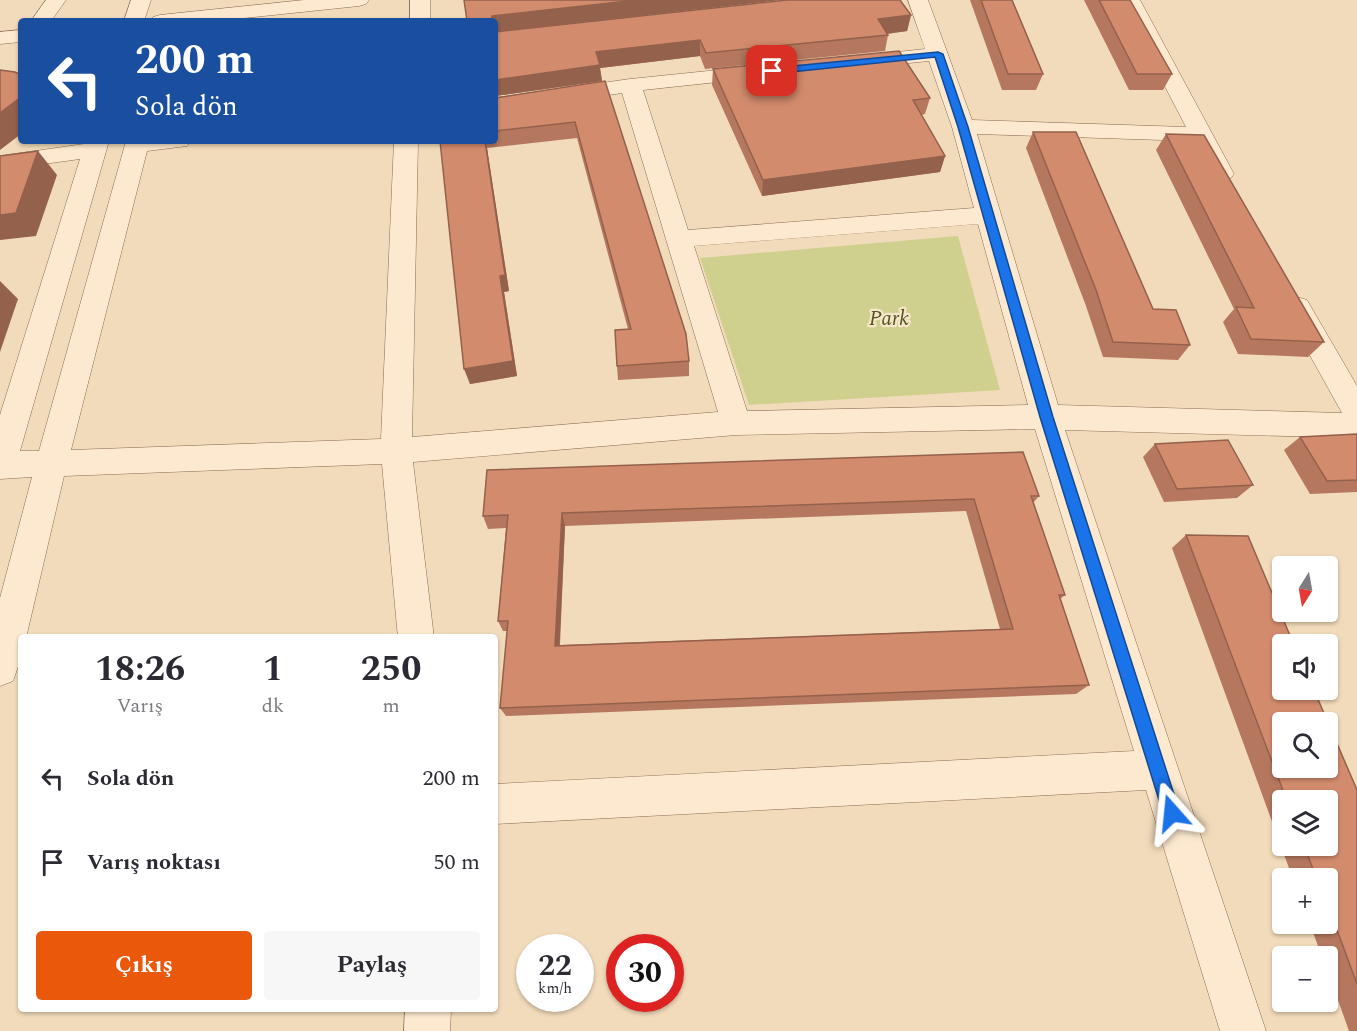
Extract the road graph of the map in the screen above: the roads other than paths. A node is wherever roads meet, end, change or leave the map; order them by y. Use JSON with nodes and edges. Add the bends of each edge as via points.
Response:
{"nodes":[{"id":1,"x":56,"y":0,"type":"edge"},
{"id":2,"x":141,"y":0,"type":"edge"},
{"id":3,"x":173,"y":0,"type":"edge"},
{"id":4,"x":215,"y":0,"type":"edge"},
{"id":5,"x":359,"y":0,"type":"edge"},
{"id":6,"x":420,"y":0,"type":"edge"},
{"id":7,"x":918,"y":0,"type":"edge"},
{"id":8,"x":1130,"y":0,"type":"edge"},
{"id":9,"x":43,"y":18,"type":"edge"},
{"id":10,"x":135,"y":18,"type":"edge"},
{"id":11,"x":167,"y":18,"type":"edge"},
{"id":12,"x":192,"y":18,"type":"joint"},
{"id":13,"x":420,"y":18,"type":"edge"},
{"id":14,"x":18,"y":36,"type":"edge"},
{"id":15,"x":0,"y":38,"type":"edge"},
{"id":16,"x":938,"y":54,"type":"junction"},
{"id":17,"x":843,"y":64,"type":"edge"},
{"id":18,"x":772,"y":71,"type":"edge"},
{"id":19,"x":630,"y":85,"type":"junction"},
{"id":20,"x":498,"y":105,"type":"edge"},
{"id":21,"x":963,"y":127,"type":"junction"},
{"id":22,"x":1199,"y":134,"type":"junction"},
{"id":23,"x":138,"y":144,"type":"edge"},
{"id":24,"x":406,"y":144,"type":"edge"},
{"id":25,"x":96,"y":145,"type":"edge"},
{"id":26,"x":0,"y":163,"type":"edge"},
{"id":27,"x":1234,"y":196,"type":"edge"},
{"id":28,"x":988,"y":215,"type":"junction"},
{"id":29,"x":678,"y":239,"type":"junction"},
{"id":30,"x":1287,"y":289,"type":"edge"},
{"id":31,"x":1357,"y":413,"type":"edge"},
{"id":32,"x":1046,"y":417,"type":"junction"},
{"id":33,"x":736,"y":423,"type":"junction"},
{"id":34,"x":1357,"y":426,"type":"edge"},
{"id":35,"x":396,"y":451,"type":"junction"},
{"id":36,"x":51,"y":464,"type":"junction"},
{"id":37,"x":0,"y":465,"type":"edge"},
{"id":38,"x":416,"y":634,"type":"edge"},
{"id":39,"x":0,"y":668,"type":"edge"},
{"id":40,"x":1157,"y":770,"type":"junction"},
{"id":41,"x":498,"y":804,"type":"edge"},
{"id":42,"x":428,"y":1012,"type":"edge"},
{"id":43,"x":427,"y":1031,"type":"edge"},
{"id":44,"x":1242,"y":1031,"type":"edge"}],
"edges":[{"from":1,"to":9,"type":"street"},
{"from":2,"to":10,"type":"street"},
{"from":3,"to":11,"type":"street"},
{"from":4,"to":12,"type":"street"},
{"from":5,"to":12,"type":"street"},
{"from":6,"to":13,"type":"street"},
{"from":7,"to":16,"type":"street"},
{"from":8,"to":22,"type":"street"},
{"from":14,"to":15,"type":"street"},
{"from":16,"to":17,"type":"street"},
{"from":16,"to":21,"type":"street"},
{"from":18,"to":19,"type":"street"},
{"from":19,"to":20,"type":"street"},
{"from":19,"to":29,"type":"street"},
{"from":21,"to":22,"type":"street"},
{"from":21,"to":28,"type":"street"},
{"from":22,"to":27,"type":"street"},
{"from":23,"to":36,"type":"street"},
{"from":24,"to":35,"type":"street"},
{"from":25,"to":26,"type":"street"},
{"from":25,"to":37,"type":"street"},
{"from":28,"to":29,"type":"street"},
{"from":28,"to":32,"type":"street"},
{"from":29,"to":33,"type":"street"},
{"from":30,"to":31,"type":"street"},
{"from":32,"to":33,"type":"street"},
{"from":32,"to":34,"type":"street"},
{"from":32,"to":40,"type":"street"},
{"from":33,"to":35,"type":"street"},
{"from":35,"to":36,"type":"street"},
{"from":35,"to":38,"type":"street"},
{"from":36,"to":37,"type":"street"},
{"from":36,"to":39,"type":"street"},
{"from":40,"to":41,"type":"street"},
{"from":40,"to":44,"type":"street"},
{"from":42,"to":43,"type":"street"}]}
